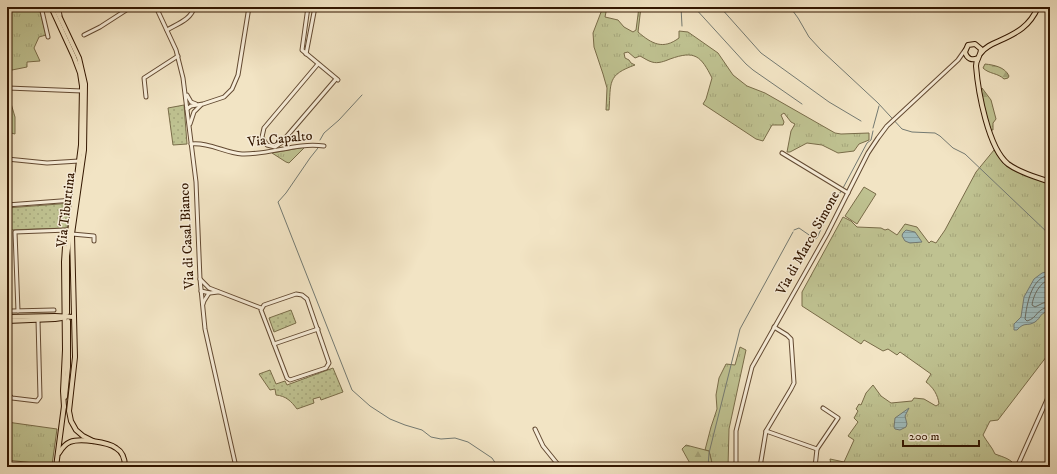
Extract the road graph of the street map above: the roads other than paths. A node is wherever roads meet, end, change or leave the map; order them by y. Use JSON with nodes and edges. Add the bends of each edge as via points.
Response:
{"nodes":[{"id":1,"x":45,"y":7,"type":"edge"},
{"id":2,"x":51,"y":7,"type":"edge"},
{"id":3,"x":57,"y":7,"type":"edge"},
{"id":4,"x":131,"y":7,"type":"edge"},
{"id":5,"x":156,"y":7,"type":"edge"},
{"id":6,"x":194,"y":7,"type":"edge"},
{"id":7,"x":249,"y":7,"type":"edge"},
{"id":8,"x":308,"y":7,"type":"edge"},
{"id":9,"x":315,"y":7,"type":"edge"},
{"id":10,"x":1038,"y":7,"type":"edge"},
{"id":11,"x":305,"y":27,"type":"junction"},
{"id":12,"x":167,"y":30,"type":"junction"},
{"id":13,"x":311,"y":31,"type":"junction"},
{"id":14,"x":304,"y":32,"type":"junction"},
{"id":15,"x":84,"y":35,"type":"dead end"},
{"id":16,"x":48,"y":37,"type":"dead end"},
{"id":17,"x":992,"y":44,"type":"junction"},
{"id":18,"x":978,"y":45,"type":"junction"},
{"id":19,"x":965,"y":50,"type":"junction"},
{"id":20,"x":306,"y":54,"type":"junction"},
{"id":21,"x":981,"y":54,"type":"junction"},
{"id":22,"x":178,"y":56,"type":"junction"},
{"id":23,"x":970,"y":58,"type":"junction"},
{"id":24,"x":978,"y":58,"type":"junction"},
{"id":25,"x":958,"y":60,"type":"junction"},
{"id":26,"x":318,"y":64,"type":"junction"},
{"id":27,"x":976,"y":66,"type":"junction"},
{"id":28,"x":8,"y":88,"type":"dead end"},
{"id":29,"x":82,"y":91,"type":"junction"},
{"id":30,"x":185,"y":92,"type":"junction"},
{"id":31,"x":146,"y":97,"type":"dead end"},
{"id":32,"x":197,"y":106,"type":"junction"},
{"id":33,"x":187,"y":109,"type":"junction"},
{"id":34,"x":190,"y":131,"type":"junction"},
{"id":35,"x":191,"y":144,"type":"junction"},
{"id":36,"x":324,"y":146,"type":"dead end"},
{"id":37,"x":782,"y":153,"type":"dead end"},
{"id":38,"x":7,"y":159,"type":"edge"},
{"id":39,"x":79,"y":161,"type":"junction"},
{"id":40,"x":1050,"y":182,"type":"edge"},
{"id":41,"x":848,"y":192,"type":"junction"},
{"id":42,"x":74,"y":200,"type":"junction"},
{"id":43,"x":7,"y":206,"type":"edge"},
{"id":44,"x":73,"y":206,"type":"junction"},
{"id":45,"x":68,"y":230,"type":"junction"},
{"id":46,"x":72,"y":234,"type":"junction"},
{"id":47,"x":94,"y":241,"type":"dead end"},
{"id":48,"x":200,"y":278,"type":"junction"},
{"id":49,"x":209,"y":288,"type":"junction"},
{"id":50,"x":201,"y":291,"type":"junction"},
{"id":51,"x":221,"y":292,"type":"junction"},
{"id":52,"x":210,"y":293,"type":"junction"},
{"id":53,"x":64,"y":306,"type":"junction"},
{"id":54,"x":261,"y":308,"type":"junction"},
{"id":55,"x":38,"y":310,"type":"junction"},
{"id":56,"x":54,"y":310,"type":"dead end"},
{"id":57,"x":202,"y":310,"type":"junction"},
{"id":58,"x":12,"y":311,"type":"dead end"},
{"id":59,"x":18,"y":311,"type":"junction"},
{"id":60,"x":66,"y":315,"type":"junction"},
{"id":61,"x":7,"y":317,"type":"edge"},
{"id":62,"x":55,"y":317,"type":"junction"},
{"id":63,"x":74,"y":317,"type":"junction"},
{"id":64,"x":38,"y":318,"type":"junction"},
{"id":65,"x":7,"y":321,"type":"edge"},
{"id":66,"x":68,"y":321,"type":"dead end"},
{"id":67,"x":64,"y":326,"type":"junction"},
{"id":68,"x":774,"y":327,"type":"junction"},
{"id":69,"x":318,"y":329,"type":"junction"},
{"id":70,"x":7,"y":336,"type":"edge"},
{"id":71,"x":274,"y":344,"type":"junction"},
{"id":72,"x":1050,"y":393,"type":"edge"},
{"id":73,"x":64,"y":407,"type":"junction"},
{"id":74,"x":823,"y":408,"type":"dead end"},
{"id":75,"x":535,"y":429,"type":"dead end"},
{"id":76,"x":766,"y":431,"type":"junction"},
{"id":77,"x":93,"y":441,"type":"junction"},
{"id":78,"x":817,"y":449,"type":"junction"},
{"id":79,"x":58,"y":457,"type":"junction"},
{"id":80,"x":56,"y":467,"type":"edge"},
{"id":81,"x":125,"y":467,"type":"edge"},
{"id":82,"x":236,"y":467,"type":"edge"},
{"id":83,"x":560,"y":467,"type":"edge"},
{"id":84,"x":736,"y":467,"type":"edge"},
{"id":85,"x":760,"y":467,"type":"edge"},
{"id":86,"x":815,"y":467,"type":"edge"},
{"id":87,"x":1018,"y":467,"type":"edge"}],
"edges":[{"from":1,"to":16,"type":"street","via":[[42,12]]},
{"from":2,"to":29,"type":"main road","name":"Via Tiburtina","via":[[77,63]]},
{"from":3,"to":46,"type":"main road","name":"Via Tiburtina","via":[[79,58],[86,89],[84,150]]},
{"from":4,"to":15,"type":"street"},
{"from":5,"to":12,"type":"street","name":"Via di Casal Bianco"},
{"from":6,"to":12,"type":"street","via":[[190,16]]},
{"from":7,"to":32,"type":"street","via":[[234,86],[224,97]]},
{"from":8,"to":11,"type":"street"},
{"from":9,"to":13,"type":"street"},
{"from":10,"to":17,"type":"main road","via":[[1024,28]]},
{"from":11,"to":13,"type":"street"},
{"from":11,"to":14,"type":"street"},
{"from":12,"to":22,"type":"street","name":"Via di Casal Bianco"},
{"from":13,"to":14,"type":"street"},
{"from":13,"to":20,"type":"street"},
{"from":14,"to":20,"type":"street","via":[[301,48]]},
{"from":17,"to":18,"type":"main road"},
{"from":17,"to":21,"type":"main road"},
{"from":18,"to":19,"type":"main road","via":[[970,44]]},
{"from":18,"to":21,"type":"main road"},
{"from":19,"to":23,"type":"main road"},
{"from":19,"to":25,"type":"street","name":"Via di Marco Simone"},
{"from":20,"to":26,"type":"street"},
{"from":21,"to":24,"type":"main road"},
{"from":22,"to":30,"type":"street","name":"Via di Casal Bianco"},
{"from":22,"to":31,"type":"street","via":[[144,78]]},
{"from":23,"to":24,"type":"main road"},
{"from":23,"to":25,"type":"street","name":"Via di Marco Simone"},
{"from":23,"to":27,"type":"main road"},
{"from":24,"to":27,"type":"main road"},
{"from":25,"to":41,"type":"street","name":"Via di Marco Simone","via":[[878,138]]},
{"from":26,"to":26,"type":"street","via":[[337,80],[281,143],[273,147],[265,143],[262,136],[264,128]]},
{"from":27,"to":40,"type":"main road","via":[[986,118],[998,153],[1005,162],[1017,169]]},
{"from":28,"to":29,"type":"street"},
{"from":29,"to":39,"type":"main road","name":"Via Tiburtina"},
{"from":30,"to":32,"type":"street"},
{"from":30,"to":33,"type":"street","name":"Via di Casal Bianco"},
{"from":32,"to":33,"type":"street"},
{"from":32,"to":34,"type":"street","via":[[191,118]]},
{"from":33,"to":34,"type":"street","name":"Via di Casal Bianco"},
{"from":34,"to":35,"type":"street","name":"Via di Casal Bianco"},
{"from":35,"to":36,"type":"street","name":"Via Capalto","via":[[242,154],[264,153],[308,144]]},
{"from":35,"to":48,"type":"street","name":"Via di Casal Bianco","via":[[196,182]]},
{"from":37,"to":41,"type":"street"},
{"from":38,"to":39,"type":"street","via":[[47,163]]},
{"from":39,"to":42,"type":"main road","name":"Via Tiburtina"},
{"from":41,"to":68,"type":"street","name":"Via di Marco Simone"},
{"from":42,"to":43,"type":"street"},
{"from":42,"to":44,"type":"main road","name":"Via Tiburtina"},
{"from":44,"to":45,"type":"main road"},
{"from":44,"to":60,"type":"main road","name":"Via Tiburtina","via":[[67,256]]},
{"from":45,"to":53,"type":"main road","via":[[64,258]]},
{"from":45,"to":59,"type":"street","via":[[15,232]]},
{"from":46,"to":47,"type":"street","via":[[94,236]]},
{"from":46,"to":63,"type":"main road","name":"Via Tiburtina"},
{"from":48,"to":49,"type":"street"},
{"from":48,"to":50,"type":"street","name":"Via di Casal Bianco"},
{"from":49,"to":50,"type":"street"},
{"from":49,"to":51,"type":"street"},
{"from":50,"to":52,"type":"street"},
{"from":50,"to":57,"type":"street","name":"Via di Casal Bianco"},
{"from":51,"to":52,"type":"street"},
{"from":51,"to":54,"type":"street"},
{"from":52,"to":57,"type":"street","via":[[204,301]]},
{"from":53,"to":60,"type":"main road"},
{"from":53,"to":62,"type":"main road"},
{"from":54,"to":69,"type":"street","via":[[296,294],[302,295],[307,300]]},
{"from":54,"to":71,"type":"street"},
{"from":55,"to":56,"type":"street"},
{"from":55,"to":59,"type":"street"},
{"from":55,"to":64,"type":"street"},
{"from":57,"to":82,"type":"street","name":"Via di Casal Bianco"},
{"from":58,"to":59,"type":"street"},
{"from":60,"to":62,"type":"main road"},
{"from":60,"to":63,"type":"main road"},
{"from":60,"to":67,"type":"main road"},
{"from":61,"to":64,"type":"main road"},
{"from":62,"to":64,"type":"main road"},
{"from":62,"to":67,"type":"main road"},
{"from":63,"to":77,"type":"main road","name":"Via Tiburtina","via":[[70,416],[76,430]]},
{"from":64,"to":65,"type":"main road"},
{"from":64,"to":70,"type":"street","via":[[40,397],[36,401],[12,398],[9,395]]},
{"from":66,"to":73,"type":"main road","via":[[68,367]]},
{"from":67,"to":73,"type":"main road"},
{"from":68,"to":76,"type":"street","via":[[791,339],[794,383]]},
{"from":68,"to":84,"type":"street","name":"Via di Marco Simone","via":[[748,378],[736,431]]},
{"from":69,"to":71,"type":"street"},
{"from":69,"to":71,"type":"street","via":[[329,362],[328,366],[322,369],[288,380]]},
{"from":72,"to":87,"type":"street"},
{"from":73,"to":79,"type":"main road"},
{"from":74,"to":78,"type":"street","via":[[838,418]]},
{"from":75,"to":83,"type":"street","via":[[542,445]]},
{"from":76,"to":78,"type":"street"},
{"from":76,"to":85,"type":"street"},
{"from":77,"to":79,"type":"main road","via":[[70,442],[61,450]]},
{"from":77,"to":81,"type":"main road","via":[[117,448],[123,455]]},
{"from":78,"to":86,"type":"street"},
{"from":79,"to":80,"type":"main road"}]}
